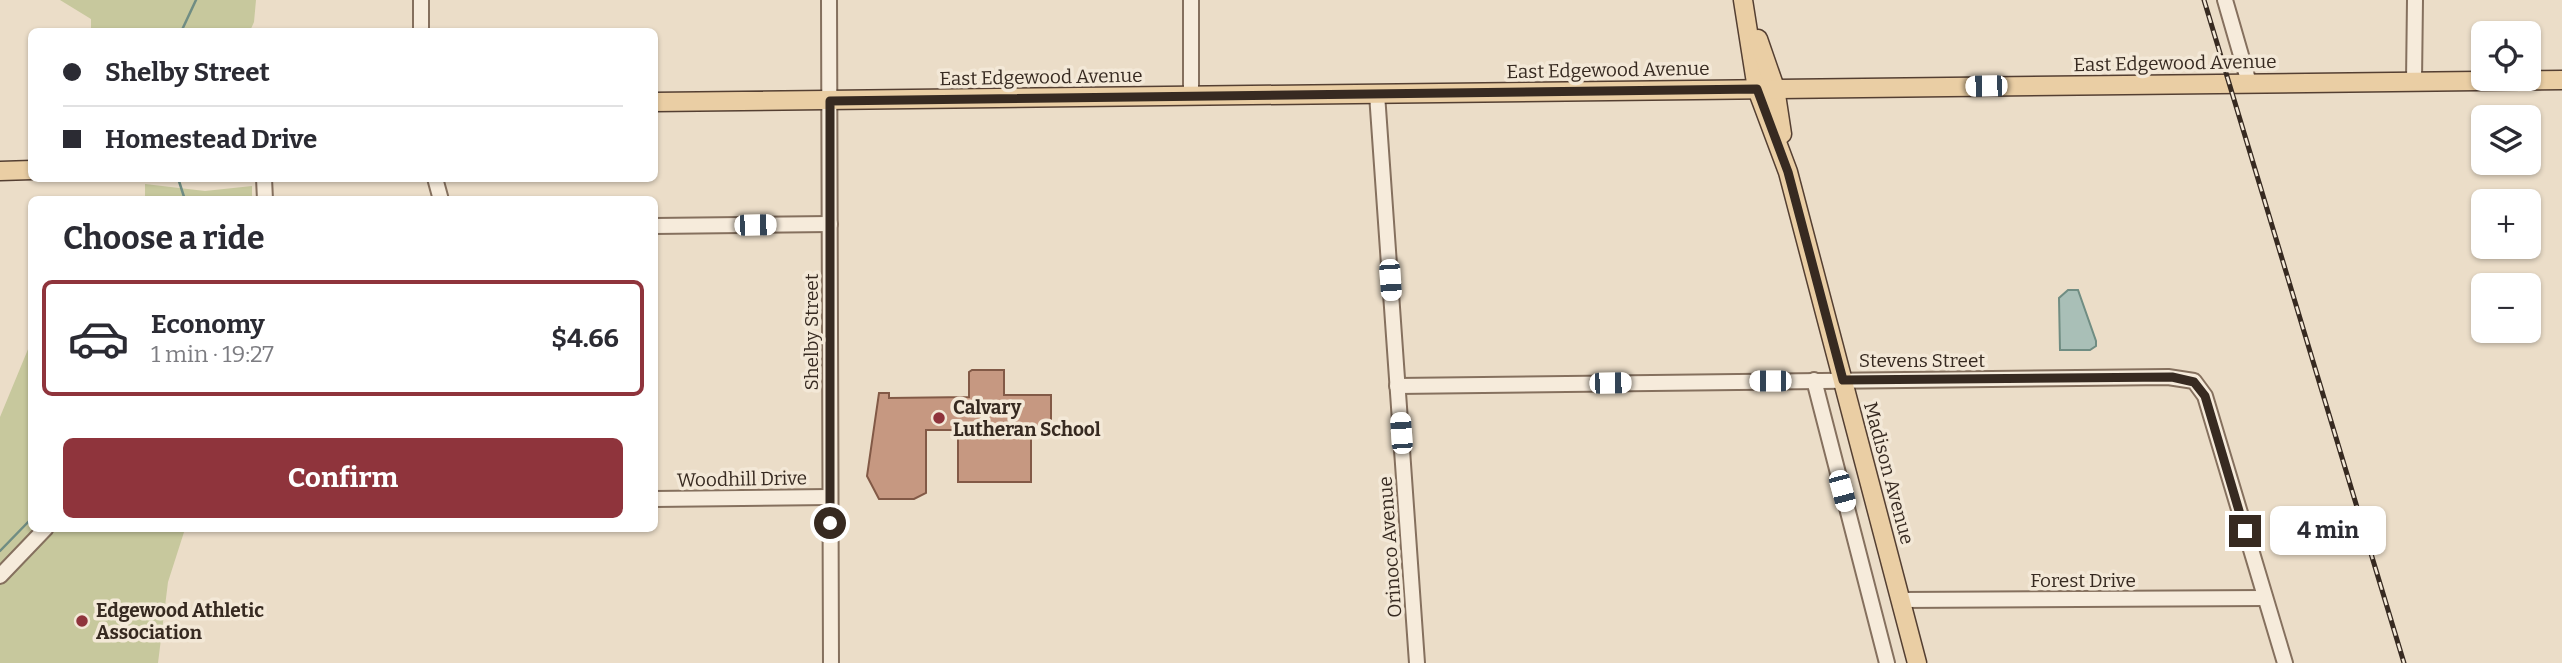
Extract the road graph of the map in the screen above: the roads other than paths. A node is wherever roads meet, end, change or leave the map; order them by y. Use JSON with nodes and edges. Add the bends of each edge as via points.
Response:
{"nodes":[{"id":1,"x":421,"y":0,"type":"edge"},
{"id":2,"x":829,"y":0,"type":"edge"},
{"id":3,"x":1191,"y":0,"type":"edge"},
{"id":4,"x":1743,"y":0,"type":"edge"},
{"id":5,"x":2225,"y":0,"type":"edge"},
{"id":6,"x":2415,"y":0,"type":"edge"},
{"id":7,"x":421,"y":28,"type":"edge"},
{"id":8,"x":2562,"y":80,"type":"edge"},
{"id":9,"x":2414,"y":81,"type":"junction"},
{"id":10,"x":2249,"y":83,"type":"junction"},
{"id":11,"x":1766,"y":88,"type":"junction"},
{"id":12,"x":1377,"y":93,"type":"junction"},
{"id":13,"x":1191,"y":96,"type":"junction"},
{"id":14,"x":830,"y":101,"type":"junction"},
{"id":15,"x":658,"y":102,"type":"edge"},
{"id":16,"x":28,"y":170,"type":"edge"},
{"id":17,"x":0,"y":171,"type":"edge"},
{"id":18,"x":830,"y":224,"type":"junction"},
{"id":19,"x":658,"y":226,"type":"edge"},
{"id":20,"x":1814,"y":380,"type":"junction"},
{"id":21,"x":1843,"y":380,"type":"junction"},
{"id":22,"x":1397,"y":386,"type":"junction"},
{"id":23,"x":830,"y":497,"type":"junction"},
{"id":24,"x":658,"y":499,"type":"edge"},
{"id":25,"x":42,"y":532,"type":"edge"},
{"id":26,"x":0,"y":576,"type":"edge"},
{"id":27,"x":2265,"y":598,"type":"junction"},
{"id":28,"x":1900,"y":600,"type":"junction"},
{"id":29,"x":831,"y":663,"type":"edge"},
{"id":30,"x":1417,"y":663,"type":"edge"},
{"id":31,"x":1887,"y":663,"type":"edge"},
{"id":32,"x":1917,"y":663,"type":"edge"},
{"id":33,"x":2285,"y":663,"type":"edge"}],
"edges":[{"from":1,"to":7,"type":"street"},
{"from":2,"to":14,"type":"street","name":"Shelby Street"},
{"from":3,"to":13,"type":"street"},
{"from":4,"to":11,"type":"main road","name":"Madison Avenue"},
{"from":5,"to":10,"type":"street"},
{"from":6,"to":9,"type":"street"},
{"from":8,"to":9,"type":"main road","name":"East Edgewood Avenue"},
{"from":9,"to":10,"type":"main road","name":"East Edgewood Avenue"},
{"from":10,"to":11,"type":"main road","name":"East Edgewood Avenue"},
{"from":11,"to":12,"type":"main road","name":"East Edgewood Avenue"},
{"from":11,"to":21,"type":"main road","name":"Madison Avenue"},
{"from":12,"to":13,"type":"main road","name":"East Edgewood Avenue"},
{"from":12,"to":22,"type":"street","name":"Orinoco Avenue"},
{"from":13,"to":14,"type":"main road","name":"East Edgewood Avenue"},
{"from":14,"to":15,"type":"main road","name":"East Edgewood Avenue"},
{"from":14,"to":18,"type":"street","name":"Shelby Street"},
{"from":16,"to":17,"type":"main road"},
{"from":18,"to":19,"type":"street"},
{"from":18,"to":23,"type":"street","name":"Shelby Street"},
{"from":20,"to":21,"type":"street","name":"Stevens Street"},
{"from":20,"to":22,"type":"street","name":"Stevens Street"},
{"from":20,"to":31,"type":"street"},
{"from":21,"to":27,"type":"street","name":"Stevens Street","via":[[2172,377],[2194,382],[2205,396]]},
{"from":21,"to":28,"type":"main road","name":"Madison Avenue"},
{"from":22,"to":30,"type":"street","name":"Orinoco Avenue"},
{"from":23,"to":24,"type":"street","name":"Woodhill Drive"},
{"from":23,"to":29,"type":"street","name":"Shelby Street"},
{"from":25,"to":26,"type":"street"},
{"from":27,"to":28,"type":"street","name":"Forest Drive"},
{"from":27,"to":33,"type":"street"},
{"from":28,"to":32,"type":"main road","name":"Madison Avenue"}]}
